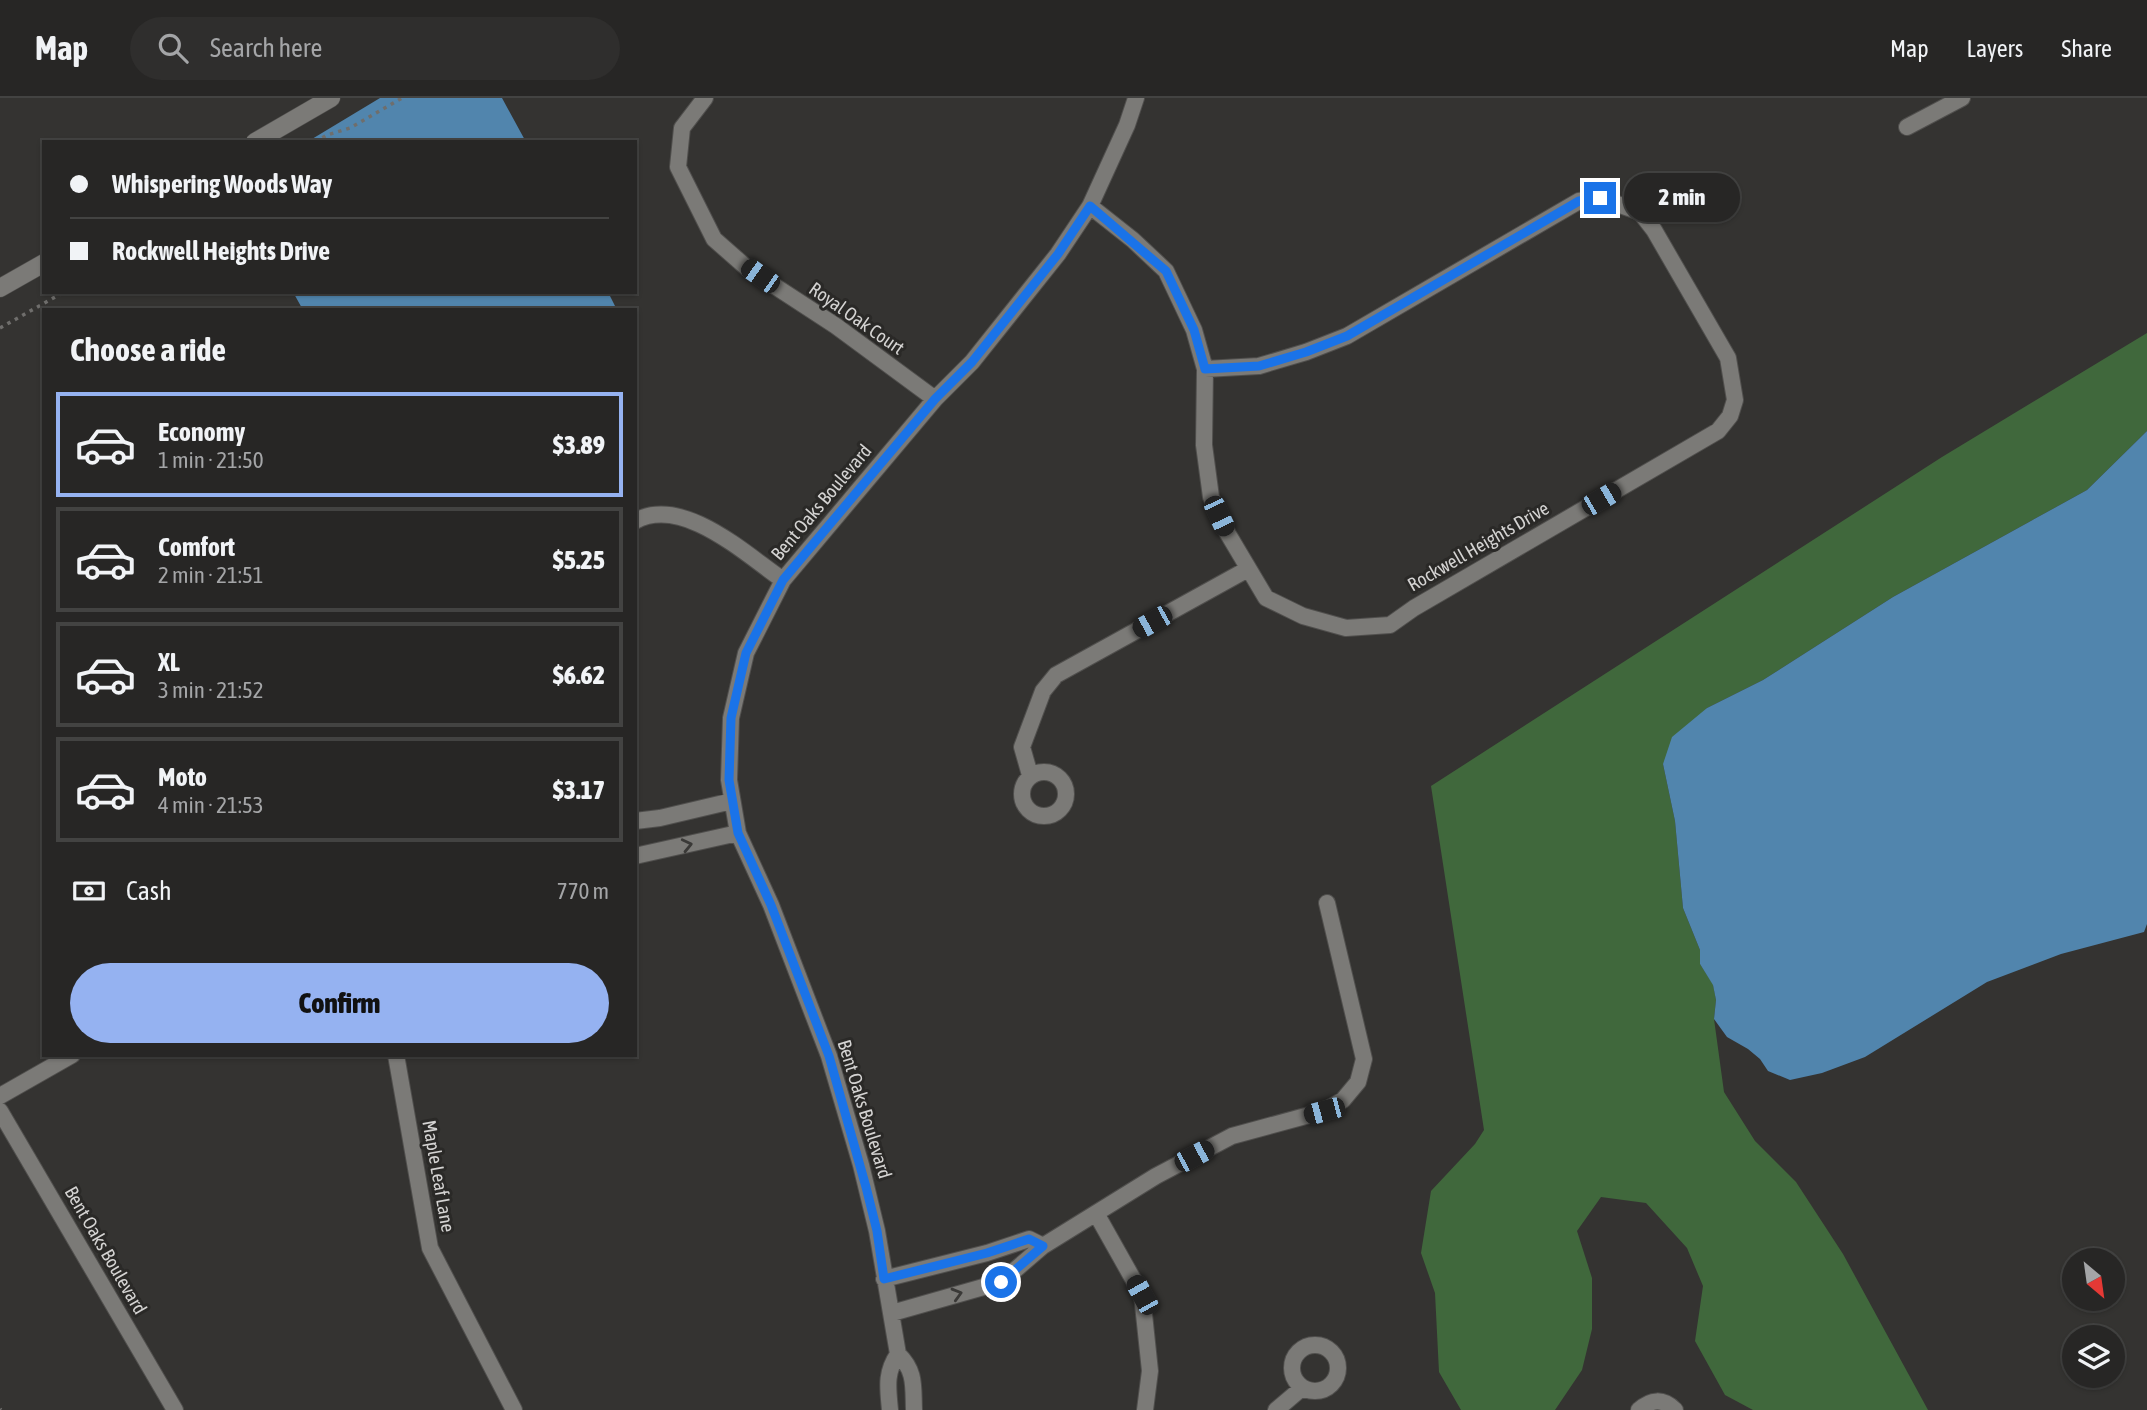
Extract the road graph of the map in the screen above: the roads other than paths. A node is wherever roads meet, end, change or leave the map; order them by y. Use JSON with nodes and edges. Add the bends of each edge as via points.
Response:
{"nodes":[{"id":1,"x":331,"y":98,"type":"edge"},
{"id":2,"x":705,"y":98,"type":"edge"},
{"id":3,"x":1136,"y":98,"type":"edge"},
{"id":4,"x":1962,"y":98,"type":"edge"},
{"id":5,"x":1908,"y":127,"type":"dead end"},
{"id":6,"x":258,"y":140,"type":"edge"},
{"id":7,"x":1090,"y":206,"type":"junction"},
{"id":8,"x":42,"y":264,"type":"edge"},
{"id":9,"x":0,"y":288,"type":"edge"},
{"id":10,"x":1205,"y":369,"type":"junction"},
{"id":11,"x":935,"y":399,"type":"junction"},
{"id":12,"x":637,"y":520,"type":"edge"},
{"id":13,"x":1248,"y":569,"type":"junction"},
{"id":14,"x":783,"y":580,"type":"junction"},
{"id":15,"x":1030,"y":775,"type":"dead end"},
{"id":16,"x":732,"y":801,"type":"junction"},
{"id":17,"x":637,"y":821,"type":"edge"},
{"id":18,"x":738,"y":833,"type":"junction"},
{"id":19,"x":637,"y":856,"type":"edge"},
{"id":20,"x":1327,"y":903,"type":"dead end"},
{"id":21,"x":68,"y":1057,"type":"edge"},
{"id":22,"x":396,"y":1057,"type":"edge"},
{"id":23,"x":0,"y":1096,"type":"edge"},
{"id":24,"x":0,"y":1111,"type":"edge"},
{"id":25,"x":1097,"y":1215,"type":"junction"},
{"id":26,"x":1043,"y":1246,"type":"junction"},
{"id":27,"x":884,"y":1279,"type":"junction"},
{"id":28,"x":892,"y":1313,"type":"junction"},
{"id":29,"x":898,"y":1354,"type":"junction"},
{"id":30,"x":1302,"y":1388,"type":"dead end"},
{"id":31,"x":175,"y":1410,"type":"edge"},
{"id":32,"x":514,"y":1410,"type":"edge"},
{"id":33,"x":891,"y":1410,"type":"edge"},
{"id":34,"x":914,"y":1410,"type":"edge"},
{"id":35,"x":1145,"y":1410,"type":"edge"},
{"id":36,"x":1276,"y":1410,"type":"edge"},
{"id":37,"x":1639,"y":1410,"type":"edge"},
{"id":38,"x":1675,"y":1410,"type":"edge"}],
"edges":[{"from":1,"to":6,"type":"main road"},
{"from":2,"to":11,"type":"street","name":"Royal Oak Court","via":[[682,128],[678,167],[714,239],[747,268]]},
{"from":3,"to":7,"type":"street","name":"Bent Oaks Boulevard"},
{"from":4,"to":5,"type":"street"},
{"from":7,"to":10,"type":"street","name":"Rockwell Heights Drive","via":[[1166,271],[1194,330]]},
{"from":7,"to":11,"type":"street","name":"Bent Oaks Boulevard","via":[[972,362]]},
{"from":8,"to":9,"type":"main road"},
{"from":10,"to":13,"type":"street","name":"Rockwell Heights Drive","via":[[1204,445],[1211,497]]},
{"from":10,"to":13,"type":"street","name":"Rockwell Heights Drive","via":[[1259,366],[1347,336],[1579,201],[1600,198],[1640,212],[1728,358],[1735,400],[1718,431],[1390,625],[1346,628],[1303,616],[1266,598]]},
{"from":11,"to":14,"type":"street","name":"Bent Oaks Boulevard"},
{"from":12,"to":14,"type":"street","via":[[646,515],[697,521]]},
{"from":13,"to":15,"type":"street","via":[[1056,675],[1043,691],[1022,747]]},
{"from":14,"to":16,"type":"street","name":"Bent Oaks Boulevard","via":[[746,653],[731,718]]},
{"from":16,"to":17,"type":"street"},
{"from":16,"to":18,"type":"street","name":"Bent Oaks Boulevard"},
{"from":19,"to":18,"type":"street","one_way":true},
{"from":18,"to":27,"type":"street","name":"Bent Oaks Boulevard","via":[[829,1056],[861,1165]]},
{"from":20,"to":25,"type":"street","via":[[1364,1059],[1358,1082],[1343,1100],[1324,1111],[1233,1136]]},
{"from":21,"to":23,"type":"street"},
{"from":22,"to":32,"type":"street","name":"Maple Leaf Lane","via":[[430,1248]]},
{"from":24,"to":31,"type":"street","name":"Bent Oaks Boulevard"},
{"from":25,"to":26,"type":"street"},
{"from":25,"to":35,"type":"street","via":[[1142,1295],[1150,1371]]},
{"from":26,"to":27,"type":"street","via":[[1029,1239]]},
{"from":28,"to":26,"type":"street","one_way":true,"via":[[1001,1282]]},
{"from":27,"to":28,"type":"street","name":"Bent Oaks Boulevard"},
{"from":28,"to":29,"type":"street","name":"Bent Oaks Boulevard"},
{"from":29,"to":33,"type":"street","name":"Bent Oaks Boulevard","via":[[887,1377]]},
{"from":29,"to":34,"type":"street","name":"Bent Oaks Boulevard","via":[[912,1373]]},
{"from":30,"to":36,"type":"street"},
{"from":37,"to":38,"type":"street","via":[[1658,1401]]}]}
